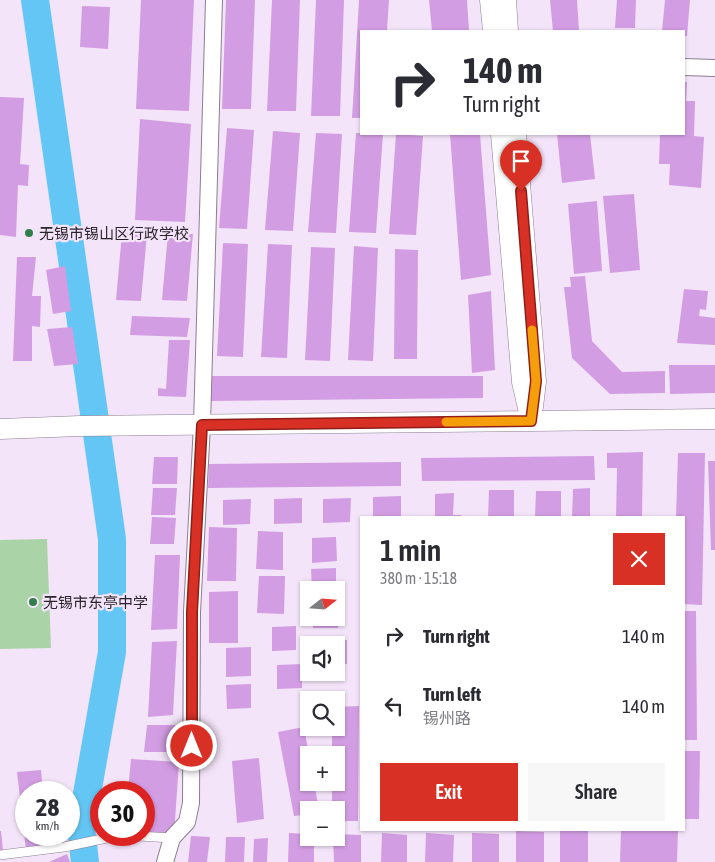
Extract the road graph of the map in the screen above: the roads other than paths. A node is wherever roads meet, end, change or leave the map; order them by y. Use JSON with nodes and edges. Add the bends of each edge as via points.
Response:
{"nodes":[{"id":1,"x":214,"y":0,"type":"edge"},
{"id":2,"x":490,"y":0,"type":"edge"},
{"id":3,"x":506,"y":0,"type":"edge"},
{"id":4,"x":493,"y":30,"type":"edge"},
{"id":5,"x":508,"y":30,"type":"edge"},
{"id":6,"x":685,"y":67,"type":"edge"},
{"id":7,"x":715,"y":68,"type":"edge"},
{"id":8,"x":502,"y":135,"type":"edge"},
{"id":9,"x":516,"y":135,"type":"edge"},
{"id":10,"x":715,"y":419,"type":"edge"},
{"id":11,"x":531,"y":421,"type":"junction"},
{"id":12,"x":202,"y":425,"type":"junction"},
{"id":13,"x":0,"y":428,"type":"edge"},
{"id":14,"x":155,"y":837,"type":"edge"},
{"id":15,"x":172,"y":838,"type":"junction"},
{"id":16,"x":90,"y":842,"type":"edge"},
{"id":17,"x":0,"y":855,"type":"edge"},
{"id":18,"x":165,"y":862,"type":"edge"}],
"edges":[{"from":1,"to":12,"type":"street"},
{"from":2,"to":4,"type":"street"},
{"from":3,"to":5,"type":"street"},
{"from":6,"to":7,"type":"street"},
{"from":8,"to":11,"type":"street","via":[[522,382]]},
{"from":9,"to":11,"type":"street","via":[[536,381]]},
{"from":10,"to":11,"type":"street"},
{"from":11,"to":12,"type":"street"},
{"from":12,"to":13,"type":"street"},
{"from":12,"to":15,"type":"street","via":[[192,612],[191,803],[187,822]]},
{"from":14,"to":15,"type":"lane"},
{"from":15,"to":18,"type":"street"},
{"from":16,"to":17,"type":"lane"}]}
